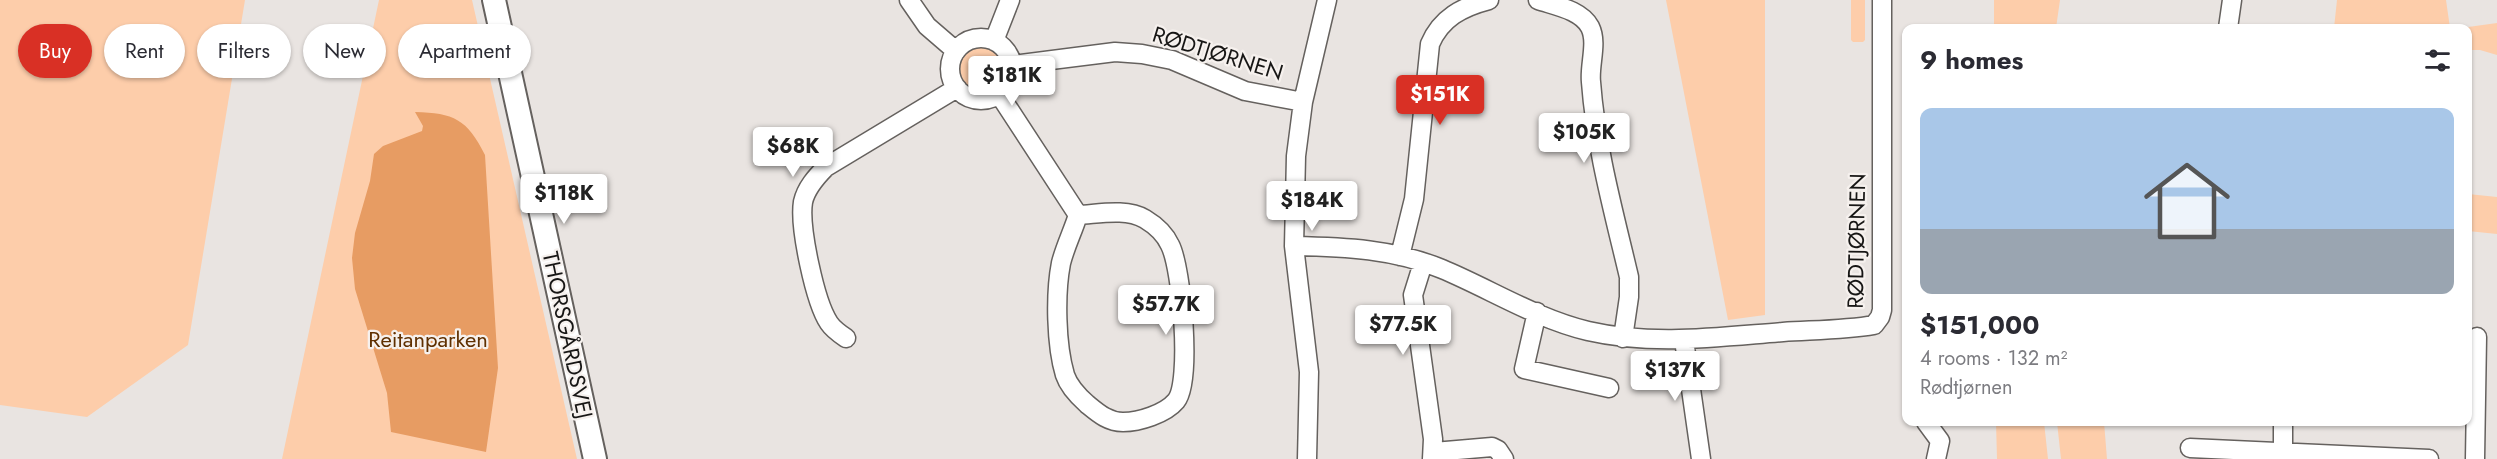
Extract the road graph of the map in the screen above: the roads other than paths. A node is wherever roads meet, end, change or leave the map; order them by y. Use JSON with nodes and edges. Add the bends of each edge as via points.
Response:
{"nodes":[{"id":1,"x":494,"y":0,"type":"edge"},
{"id":2,"x":909,"y":0,"type":"edge"},
{"id":3,"x":1010,"y":0,"type":"edge"},
{"id":4,"x":1327,"y":0,"type":"edge"},
{"id":5,"x":1489,"y":0,"type":"edge"},
{"id":6,"x":1538,"y":0,"type":"edge"},
{"id":7,"x":1882,"y":0,"type":"edge"},
{"id":8,"x":2232,"y":0,"type":"edge"},
{"id":9,"x":2229,"y":24,"type":"edge"},
{"id":10,"x":994,"y":41,"type":"junction"},
{"id":11,"x":956,"y":51,"type":"junction"},
{"id":12,"x":1012,"y":65,"type":"junction"},
{"id":13,"x":957,"y":88,"type":"junction"},
{"id":14,"x":999,"y":94,"type":"junction"},
{"id":15,"x":1303,"y":102,"type":"junction"},
{"id":16,"x":1078,"y":216,"type":"junction"},
{"id":17,"x":1294,"y":246,"type":"junction"},
{"id":18,"x":1401,"y":256,"type":"junction"},
{"id":19,"x":1423,"y":263,"type":"junction"},
{"id":20,"x":1537,"y":312,"type":"junction"},
{"id":21,"x":846,"y":338,"type":"dead end"},
{"id":22,"x":1623,"y":338,"type":"junction"},
{"id":23,"x":2477,"y":338,"type":"dead end"},
{"id":24,"x":1684,"y":340,"type":"junction"},
{"id":25,"x":1609,"y":388,"type":"dead end"},
{"id":26,"x":1929,"y":426,"type":"edge"},
{"id":27,"x":2283,"y":426,"type":"edge"},
{"id":28,"x":2190,"y":448,"type":"dead end"},
{"id":29,"x":2283,"y":455,"type":"edge"},
{"id":30,"x":1433,"y":456,"type":"edge"},
{"id":31,"x":595,"y":459,"type":"edge"},
{"id":32,"x":1307,"y":459,"type":"edge"},
{"id":33,"x":1504,"y":459,"type":"edge"},
{"id":34,"x":1701,"y":459,"type":"edge"},
{"id":35,"x":1936,"y":459,"type":"edge"},
{"id":36,"x":2429,"y":459,"type":"edge"},
{"id":37,"x":2475,"y":459,"type":"edge"}],
"edges":[{"from":1,"to":31,"type":"street","name":"THORSGÅRDSVEJ"},
{"from":2,"to":11,"type":"street","via":[[927,26]]},
{"from":3,"to":10,"type":"street"},
{"from":4,"to":15,"type":"street","name":"RØDTJØRNEN"},
{"from":5,"to":18,"type":"street","via":[[1449,16],[1430,44],[1414,199]]},
{"from":6,"to":22,"type":"street","via":[[1575,13],[1585,20],[1593,36],[1590,78],[1600,154],[1629,277]]},
{"from":7,"to":24,"type":"street","name":"RØDTJØRNEN","via":[[1882,310],[1878,322],[1868,326]]},
{"from":8,"to":9,"type":"street"},
{"from":10,"to":11,"type":"street","via":[[978,39]]},
{"from":10,"to":12,"type":"street"},
{"from":11,"to":13,"type":"street","via":[[950,70]]},
{"from":12,"to":14,"type":"street","via":[[1010,81]]},
{"from":12,"to":15,"type":"street","name":"RØDTJØRNEN","via":[[1115,52],[1142,54],[1172,60],[1245,91]]},
{"from":13,"to":14,"type":"street","via":[[981,100]]},
{"from":13,"to":21,"type":"street","via":[[826,167],[803,201],[804,234],[819,303],[830,324]]},
{"from":14,"to":16,"type":"street"},
{"from":15,"to":17,"type":"street","name":"RØDTJØRNEN","via":[[1296,156]]},
{"from":16,"to":16,"type":"street","via":[[1125,213],[1143,218],[1170,245],[1178,270],[1184,333],[1183,389],[1166,410],[1133,422],[1117,422],[1100,415],[1075,393],[1065,376],[1057,295],[1061,261]]},
{"from":17,"to":18,"type":"street","name":"RØDTJØRNEN","via":[[1370,249]]},
{"from":17,"to":32,"type":"street","name":"RØDTJØRNEN","via":[[1310,372]]},
{"from":18,"to":19,"type":"street","name":"RØDTJØRNEN"},
{"from":19,"to":20,"type":"street","name":"RØDTJØRNEN"},
{"from":19,"to":30,"type":"street","via":[[1413,295]]},
{"from":20,"to":22,"type":"street","name":"RØDTJØRNEN","via":[[1587,331]]},
{"from":20,"to":25,"type":"street","via":[[1524,369]]},
{"from":22,"to":24,"type":"street","name":"RØDTJØRNEN"},
{"from":23,"to":37,"type":"street"},
{"from":24,"to":34,"type":"street"},
{"from":26,"to":35,"type":"street","via":[[1940,441]]},
{"from":27,"to":29,"type":"street"},
{"from":28,"to":29,"type":"street"},
{"from":29,"to":36,"type":"street"},
{"from":30,"to":33,"type":"street","via":[[1492,447]]}]}
